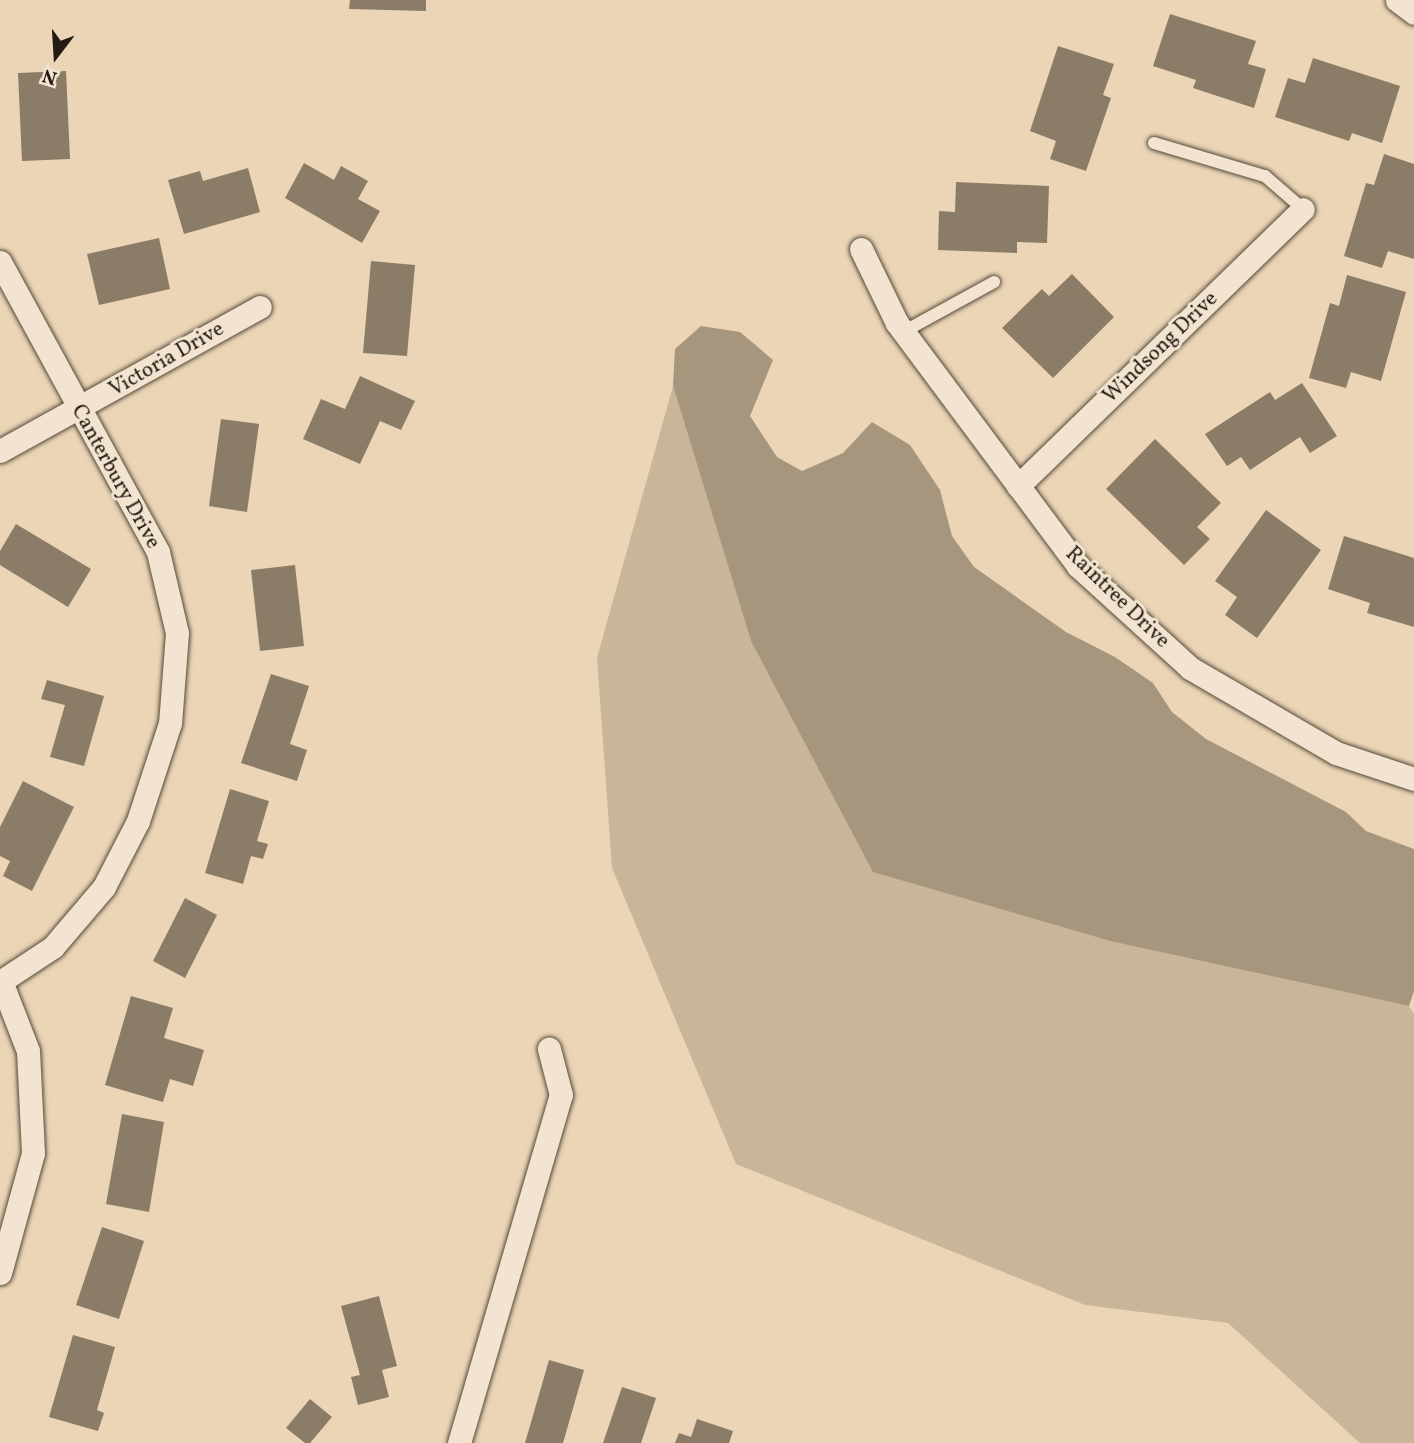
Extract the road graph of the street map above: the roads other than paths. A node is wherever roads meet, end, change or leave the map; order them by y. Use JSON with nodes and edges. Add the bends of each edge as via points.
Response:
{"nodes":[{"id":1,"x":1398,"y":0,"type":"edge"},
{"id":2,"x":1414,"y":13,"type":"edge"},
{"id":3,"x":1154,"y":142,"type":"dead end"},
{"id":4,"x":1303,"y":209,"type":"joint"},
{"id":5,"x":860,"y":249,"type":"dead end"},
{"id":6,"x":0,"y":262,"type":"edge"},
{"id":7,"x":994,"y":282,"type":"dead end"},
{"id":8,"x":260,"y":307,"type":"dead end"},
{"id":9,"x":903,"y":332,"type":"junction"},
{"id":10,"x":79,"y":410,"type":"junction"},
{"id":11,"x":0,"y":451,"type":"edge"},
{"id":12,"x":1018,"y":486,"type":"junction"},
{"id":13,"x":1414,"y":779,"type":"edge"},
{"id":14,"x":1,"y":981,"type":"edge"},
{"id":15,"x":549,"y":1049,"type":"dead end"},
{"id":16,"x":0,"y":1273,"type":"edge"},
{"id":17,"x":460,"y":1443,"type":"edge"}],
"edges":[{"from":1,"to":2,"type":"street"},
{"from":3,"to":4,"type":"lane","via":[[1265,176]]},
{"from":4,"to":12,"type":"street","name":"Windsong Drive"},
{"from":5,"to":9,"type":"street","name":"Raintree Drive"},
{"from":6,"to":10,"type":"street","name":"Canterbury Drive"},
{"from":7,"to":9,"type":"lane"},
{"from":8,"to":10,"type":"street","name":"Victoria Drive"},
{"from":9,"to":12,"type":"street","name":"Raintree Drive"},
{"from":10,"to":11,"type":"street","name":"Victoria Drive"},
{"from":10,"to":14,"type":"street","name":"Canterbury Drive","via":[[158,552],[177,633],[170,723],[138,821],[104,887],[53,947]]},
{"from":12,"to":13,"type":"street","name":"Raintree Drive","via":[[1078,566],[1190,668],[1336,754]]},
{"from":14,"to":16,"type":"street","via":[[28,1051],[33,1153]]},
{"from":15,"to":17,"type":"street","via":[[561,1095]]}]}
